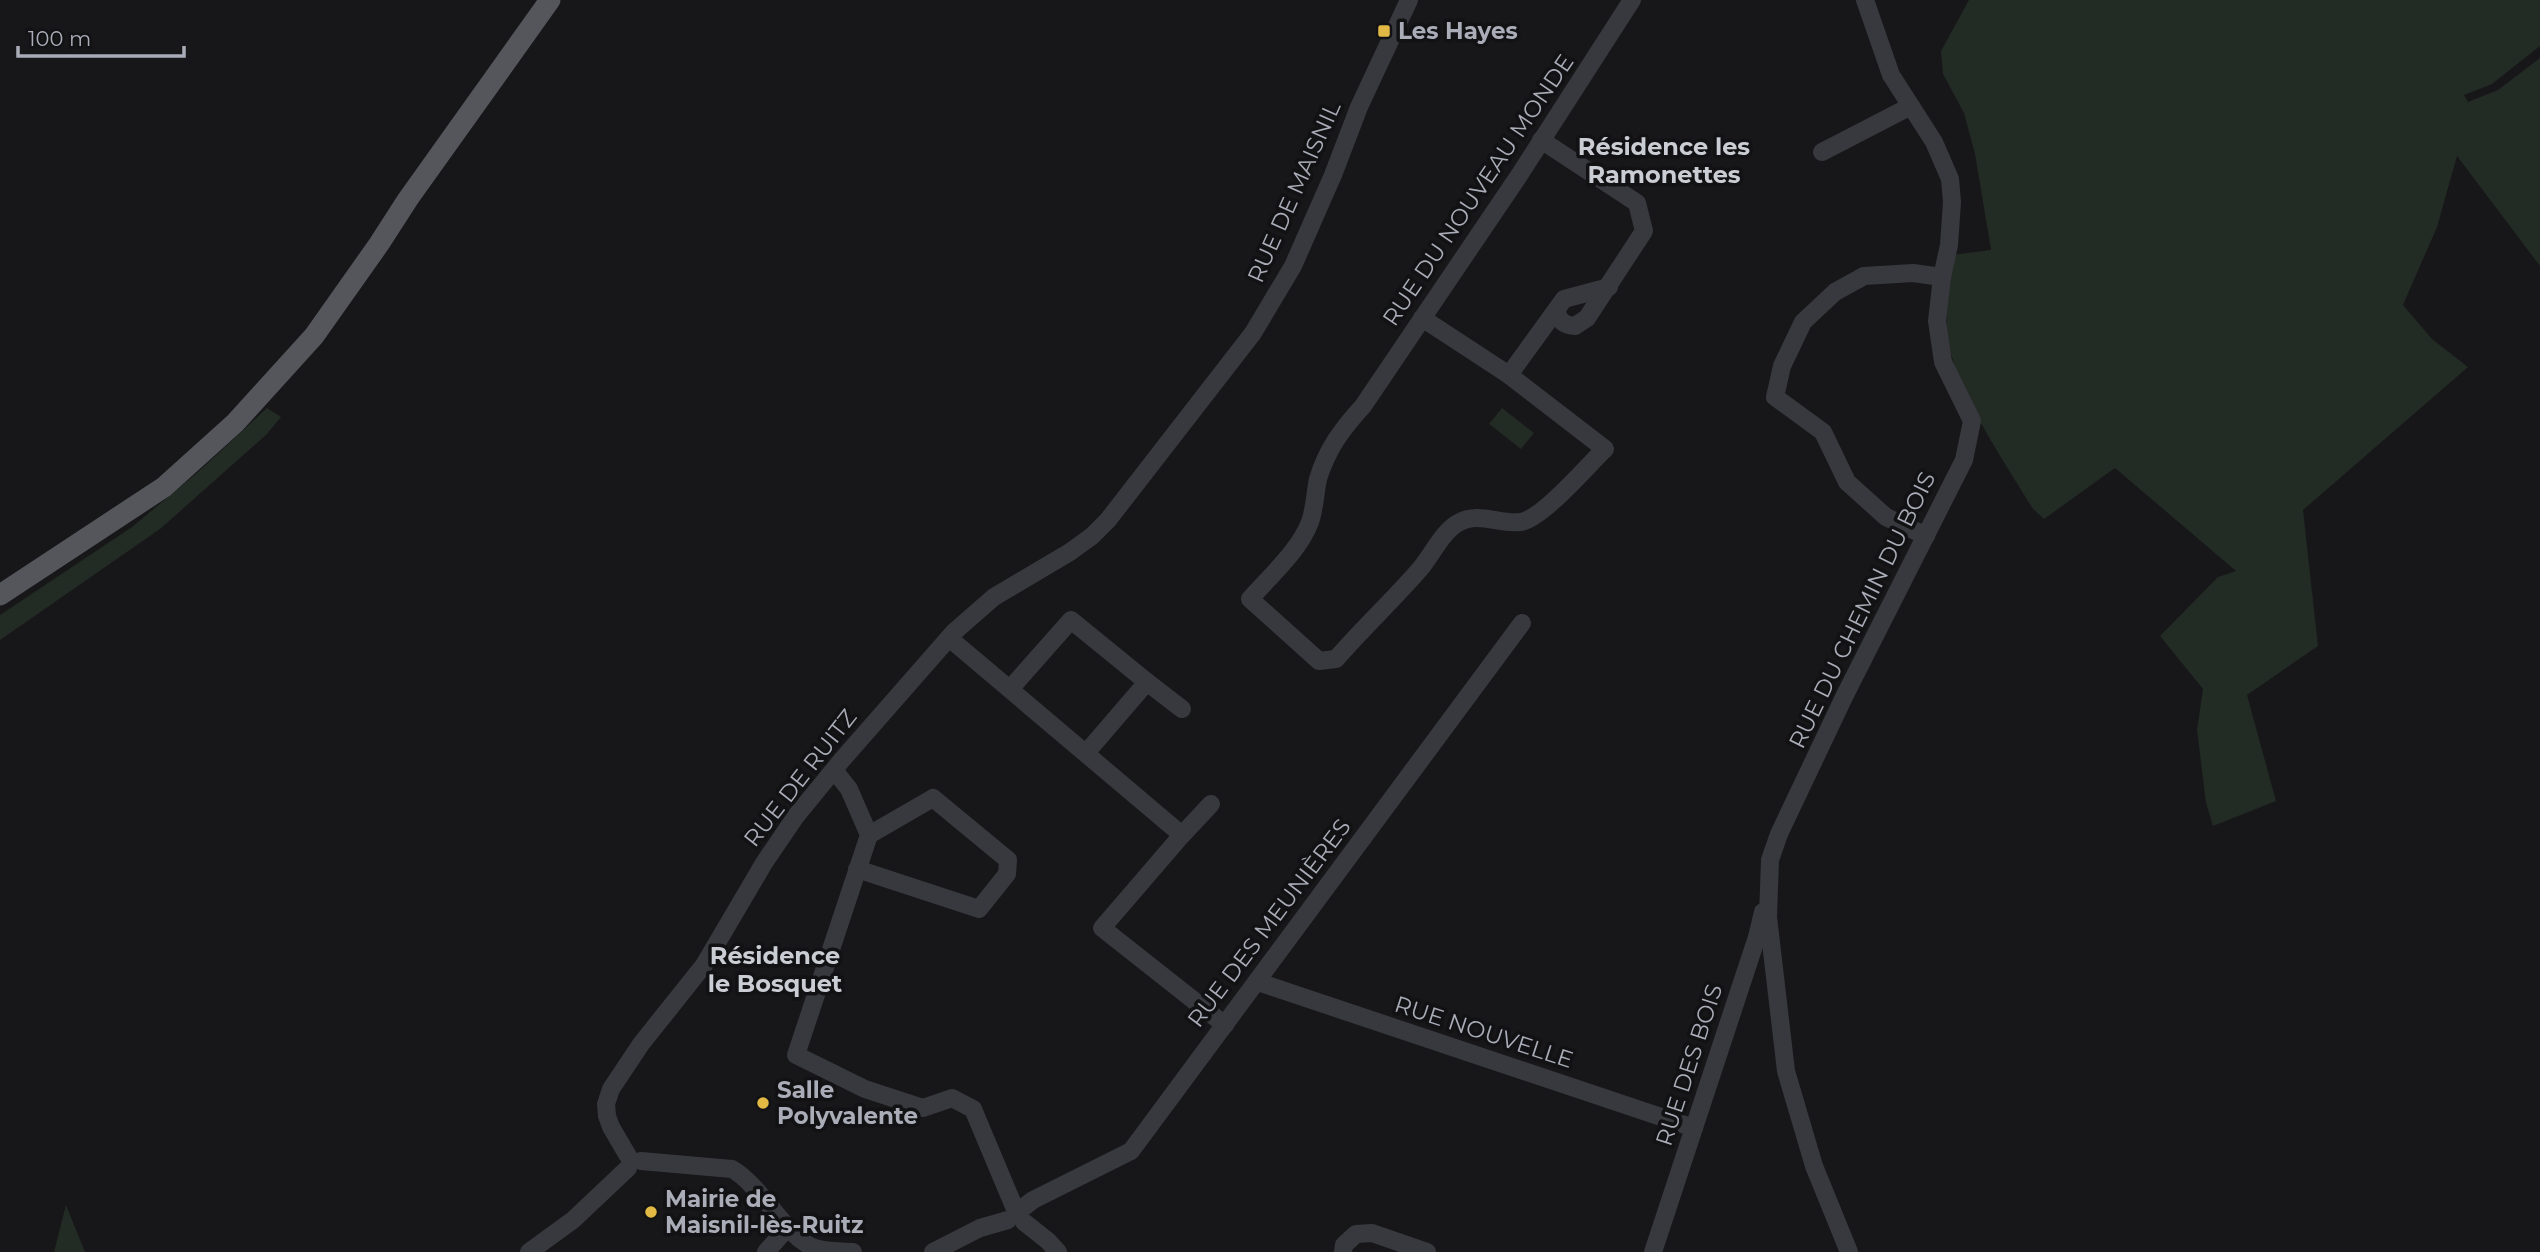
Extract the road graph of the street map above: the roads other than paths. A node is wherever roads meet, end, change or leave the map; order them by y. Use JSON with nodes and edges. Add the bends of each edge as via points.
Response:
{"nodes":[{"id":1,"x":550,"y":0,"type":"edge"},
{"id":2,"x":1409,"y":0,"type":"edge"},
{"id":3,"x":1632,"y":0,"type":"edge"},
{"id":4,"x":1865,"y":0,"type":"edge"},
{"id":5,"x":1911,"y":106,"type":"junction"},
{"id":6,"x":1541,"y":140,"type":"junction"},
{"id":7,"x":1822,"y":152,"type":"dead end"},
{"id":8,"x":1942,"y":277,"type":"junction"},
{"id":9,"x":1609,"y":287,"type":"junction"},
{"id":10,"x":1556,"y":311,"type":"junction"},
{"id":11,"x":1422,"y":318,"type":"junction"},
{"id":12,"x":1509,"y":375,"type":"junction"},
{"id":13,"x":1926,"y":536,"type":"junction"},
{"id":14,"x":1070,"y":552,"type":"joint"},
{"id":15,"x":0,"y":595,"type":"edge"},
{"id":16,"x":1522,"y":623,"type":"dead end"},
{"id":17,"x":949,"y":638,"type":"junction"},
{"id":18,"x":1147,"y":682,"type":"junction"},
{"id":19,"x":1010,"y":689,"type":"junction"},
{"id":20,"x":1182,"y":709,"type":"dead end"},
{"id":21,"x":1086,"y":753,"type":"junction"},
{"id":22,"x":834,"y":770,"type":"junction"},
{"id":23,"x":1211,"y":804,"type":"dead end"},
{"id":24,"x":869,"y":835,"type":"junction"},
{"id":25,"x":1182,"y":835,"type":"junction"},
{"id":26,"x":858,"y":869,"type":"junction"},
{"id":27,"x":1768,"y":892,"type":"junction"},
{"id":28,"x":1258,"y":982,"type":"junction"},
{"id":29,"x":1225,"y":1025,"type":"junction"},
{"id":30,"x":1694,"y":1128,"type":"junction"},
{"id":31,"x":633,"y":1161,"type":"junction"},
{"id":32,"x":1017,"y":1215,"type":"junction"},
{"id":33,"x":788,"y":1227,"type":"junction"},
{"id":34,"x":813,"y":1250,"type":"edge"},
{"id":35,"x":529,"y":1252,"type":"edge"},
{"id":36,"x":766,"y":1252,"type":"edge"},
{"id":37,"x":853,"y":1252,"type":"edge"},
{"id":38,"x":933,"y":1252,"type":"edge"},
{"id":39,"x":1058,"y":1252,"type":"edge"},
{"id":40,"x":1343,"y":1252,"type":"edge"},
{"id":41,"x":1427,"y":1252,"type":"edge"},
{"id":42,"x":1653,"y":1252,"type":"edge"},
{"id":43,"x":1849,"y":1252,"type":"edge"}],
"edges":[{"from":1,"to":15,"type":"main road","via":[[314,336],[235,424],[164,487]]},
{"from":2,"to":14,"type":"street","name":"RUE DE MAISNIL","via":[[1293,266],[1253,333],[1108,520]]},
{"from":3,"to":6,"type":"street","name":"RUE DU NOUVEAU MONDE"},
{"from":4,"to":5,"type":"street","name":"RUE DU CHEMIN DU BOIS","via":[[1892,75]]},
{"from":5,"to":7,"type":"street"},
{"from":5,"to":8,"type":"street","name":"RUE DU CHEMIN DU BOIS","via":[[1950,179],[1950,245]]},
{"from":6,"to":9,"type":"street","via":[[1637,203],[1644,231]]},
{"from":6,"to":11,"type":"street","name":"RUE DU NOUVEAU MONDE"},
{"from":8,"to":13,"type":"street","name":"RUE DU CHEMIN DU BOIS","via":[[1937,321],[1943,362],[1972,421],[1964,460]]},
{"from":8,"to":13,"type":"street","via":[[1864,275],[1835,292],[1803,322],[1782,366],[1775,397],[1823,432],[1847,482],[1886,517]]},
{"from":9,"to":10,"type":"street","via":[[1564,299]]},
{"from":9,"to":10,"type":"street","via":[[1587,318],[1574,327],[1559,320]]},
{"from":10,"to":12,"type":"street"},
{"from":11,"to":12,"type":"street"},
{"from":11,"to":12,"type":"street","name":"RUE DU NOUVEAU MONDE","via":[[1327,452],[1310,522],[1297,544],[1250,599],[1319,661],[1336,659],[1456,524],[1475,517],[1520,522],[1536,516],[1605,449]]},
{"from":13,"to":27,"type":"street","name":"RUE DU CHEMIN DU BOIS","via":[[1779,834],[1770,860]]},
{"from":14,"to":17,"type":"street","name":"RUE DE RUITZ","via":[[994,597]]},
{"from":16,"to":28,"type":"street","name":"RUE DES MEUNIÈRES"},
{"from":17,"to":19,"type":"street"},
{"from":17,"to":22,"type":"street","name":"RUE DE RUITZ"},
{"from":18,"to":19,"type":"street","via":[[1071,620]]},
{"from":18,"to":20,"type":"street"},
{"from":18,"to":21,"type":"street"},
{"from":19,"to":21,"type":"street"},
{"from":21,"to":25,"type":"street"},
{"from":22,"to":24,"type":"street","via":[[849,789]]},
{"from":22,"to":31,"type":"street","name":"RUE DE RUITZ","via":[[764,863],[704,965],[611,1089],[607,1116]]},
{"from":23,"to":25,"type":"street"},
{"from":24,"to":26,"type":"street"},
{"from":24,"to":26,"type":"street","via":[[933,797],[1007,860],[1007,874],[979,909]]},
{"from":25,"to":29,"type":"street","via":[[1102,928]]},
{"from":26,"to":32,"type":"street","via":[[796,1055],[865,1089],[923,1108],[952,1098],[973,1109]]},
{"from":27,"to":30,"type":"street","name":"RUE DES BOIS"},
{"from":27,"to":43,"type":"street","name":"RUE DU CHEMIN DU BOIS","via":[[1786,1071],[1814,1166]]},
{"from":28,"to":29,"type":"street","name":"RUE DES MEUNIÈRES"},
{"from":28,"to":30,"type":"street","name":"RUE NOUVELLE"},
{"from":29,"to":32,"type":"street","name":"RUE DES MEUNIÈRES","via":[[1130,1151],[1033,1200]]},
{"from":30,"to":42,"type":"street","name":"RUE DES BOIS"},
{"from":31,"to":33,"type":"street","via":[[732,1169]]},
{"from":31,"to":35,"type":"street","via":[[579,1215]]},
{"from":32,"to":38,"type":"street","name":"RUE DES MEUNIÈRES"},
{"from":32,"to":39,"type":"street"},
{"from":33,"to":34,"type":"street"},
{"from":33,"to":36,"type":"street"},
{"from":34,"to":37,"type":"street"},
{"from":40,"to":41,"type":"street","via":[[1356,1234],[1372,1233]]}]}
